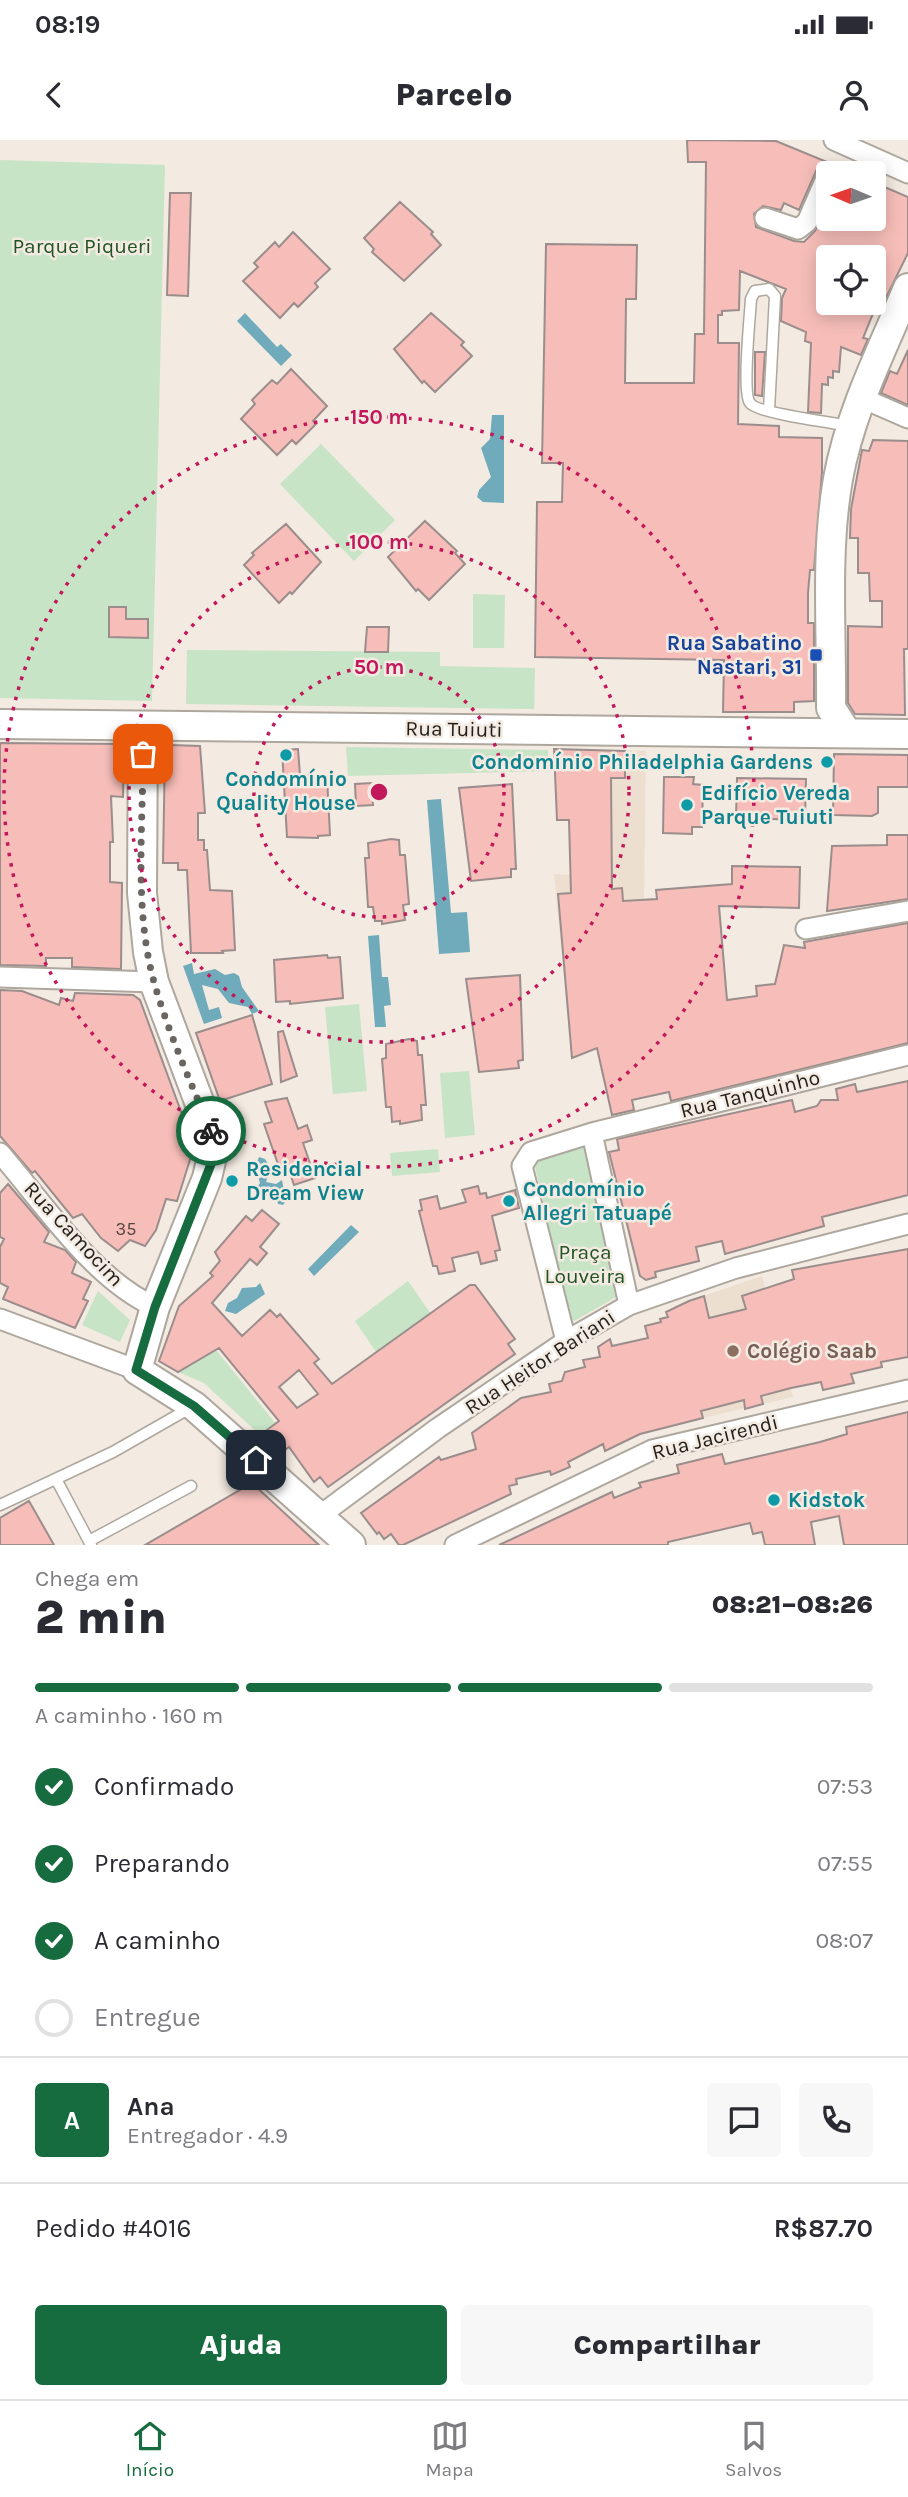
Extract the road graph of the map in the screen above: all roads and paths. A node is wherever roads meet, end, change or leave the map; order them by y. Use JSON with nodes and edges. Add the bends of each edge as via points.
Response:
{"nodes":[{"id":1,"x":837,"y":142,"type":"edge"},
{"id":2,"x":865,"y":147,"type":"edge"},
{"id":3,"x":832,"y":161,"type":"edge"},
{"id":4,"x":908,"y":173,"type":"edge"},
{"id":5,"x":816,"y":201,"type":"edge"},
{"id":6,"x":765,"y":218,"type":"dead end"},
{"id":7,"x":908,"y":288,"type":"edge"},
{"id":8,"x":862,"y":398,"type":"junction"},
{"id":9,"x":769,"y":410,"type":"junction"},
{"id":10,"x":908,"y":418,"type":"edge"},
{"id":11,"x":852,"y":426,"type":"junction"},
{"id":12,"x":831,"y":708,"type":"junction"},
{"id":13,"x":0,"y":724,"type":"edge"},
{"id":14,"x":143,"y":726,"type":"junction"},
{"id":15,"x":807,"y":733,"type":"junction"},
{"id":16,"x":847,"y":733,"type":"junction"},
{"id":17,"x":908,"y":734,"type":"edge"},
{"id":18,"x":908,"y":911,"type":"edge"},
{"id":19,"x":807,"y":929,"type":"dead end"},
{"id":20,"x":0,"y":977,"type":"edge"},
{"id":21,"x":154,"y":982,"type":"junction"},
{"id":22,"x":908,"y":1055,"type":"edge"},
{"id":23,"x":592,"y":1133,"type":"junction"},
{"id":24,"x":0,"y":1153,"type":"edge"},
{"id":25,"x":908,"y":1224,"type":"edge"},
{"id":26,"x":629,"y":1306,"type":"junction"},
{"id":27,"x":155,"y":1307,"type":"junction"},
{"id":28,"x":0,"y":1319,"type":"edge"},
{"id":29,"x":566,"y":1341,"type":"junction"},
{"id":30,"x":133,"y":1373,"type":"junction"},
{"id":31,"x":908,"y":1390,"type":"edge"},
{"id":32,"x":194,"y":1406,"type":"junction"},
{"id":33,"x":56,"y":1479,"type":"junction"},
{"id":34,"x":191,"y":1486,"type":"dead end"},
{"id":35,"x":0,"y":1505,"type":"edge"},
{"id":36,"x":318,"y":1517,"type":"junction"},
{"id":37,"x":90,"y":1543,"type":"edge"},
{"id":38,"x":351,"y":1545,"type":"edge"},
{"id":39,"x":455,"y":1545,"type":"edge"}],
"edges":[{"from":1,"to":2,"type":"street"},
{"from":1,"to":3,"type":"street"},
{"from":2,"to":4,"type":"street"},
{"from":5,"to":6,"type":"street","via":[[799,229]]},
{"from":7,"to":8,"type":"street"},
{"from":8,"to":10,"type":"street"},
{"from":8,"to":11,"type":"street"},
{"from":9,"to":9,"type":"lane","via":[[750,403],[747,386],[751,299],[763,288],[775,296]]},
{"from":9,"to":11,"type":"lane"},
{"from":11,"to":12,"type":"street","via":[[833,517]]},
{"from":12,"to":15,"type":"street"},
{"from":12,"to":16,"type":"street"},
{"from":13,"to":14,"type":"street","name":"Rua Tuiuti"},
{"from":14,"to":15,"type":"street","name":"Rua Tuiuti"},
{"from":14,"to":21,"type":"street","via":[[142,893]]},
{"from":15,"to":16,"type":"street","name":"Rua Tuiuti"},
{"from":16,"to":17,"type":"street","name":"Rua Tuiuti"},
{"from":18,"to":19,"type":"street"},
{"from":20,"to":21,"type":"street"},
{"from":21,"to":27,"type":"street","via":[[215,1144],[207,1178]]},
{"from":22,"to":23,"type":"street","name":"Rua Tanquinho"},
{"from":23,"to":26,"type":"street"},
{"from":23,"to":29,"type":"street","via":[[531,1152],[522,1166]]},
{"from":24,"to":27,"type":"street","name":"Rua Camocim","via":[[94,1263],[137,1299]]},
{"from":25,"to":26,"type":"street","name":"Rua Heitor Bariani","via":[[736,1268]]},
{"from":26,"to":29,"type":"street","name":"Rua Heitor Bariani"},
{"from":27,"to":30,"type":"street"},
{"from":28,"to":30,"type":"street"},
{"from":29,"to":36,"type":"street","name":"Rua Heitor Bariani"},
{"from":30,"to":32,"type":"street"},
{"from":31,"to":39,"type":"street","name":"Rua Jacirendi","via":[[652,1450]]},
{"from":32,"to":33,"type":"lane"},
{"from":32,"to":36,"type":"street"},
{"from":33,"to":35,"type":"lane"},
{"from":33,"to":37,"type":"lane"},
{"from":34,"to":37,"type":"lane"},
{"from":36,"to":38,"type":"street"}]}
